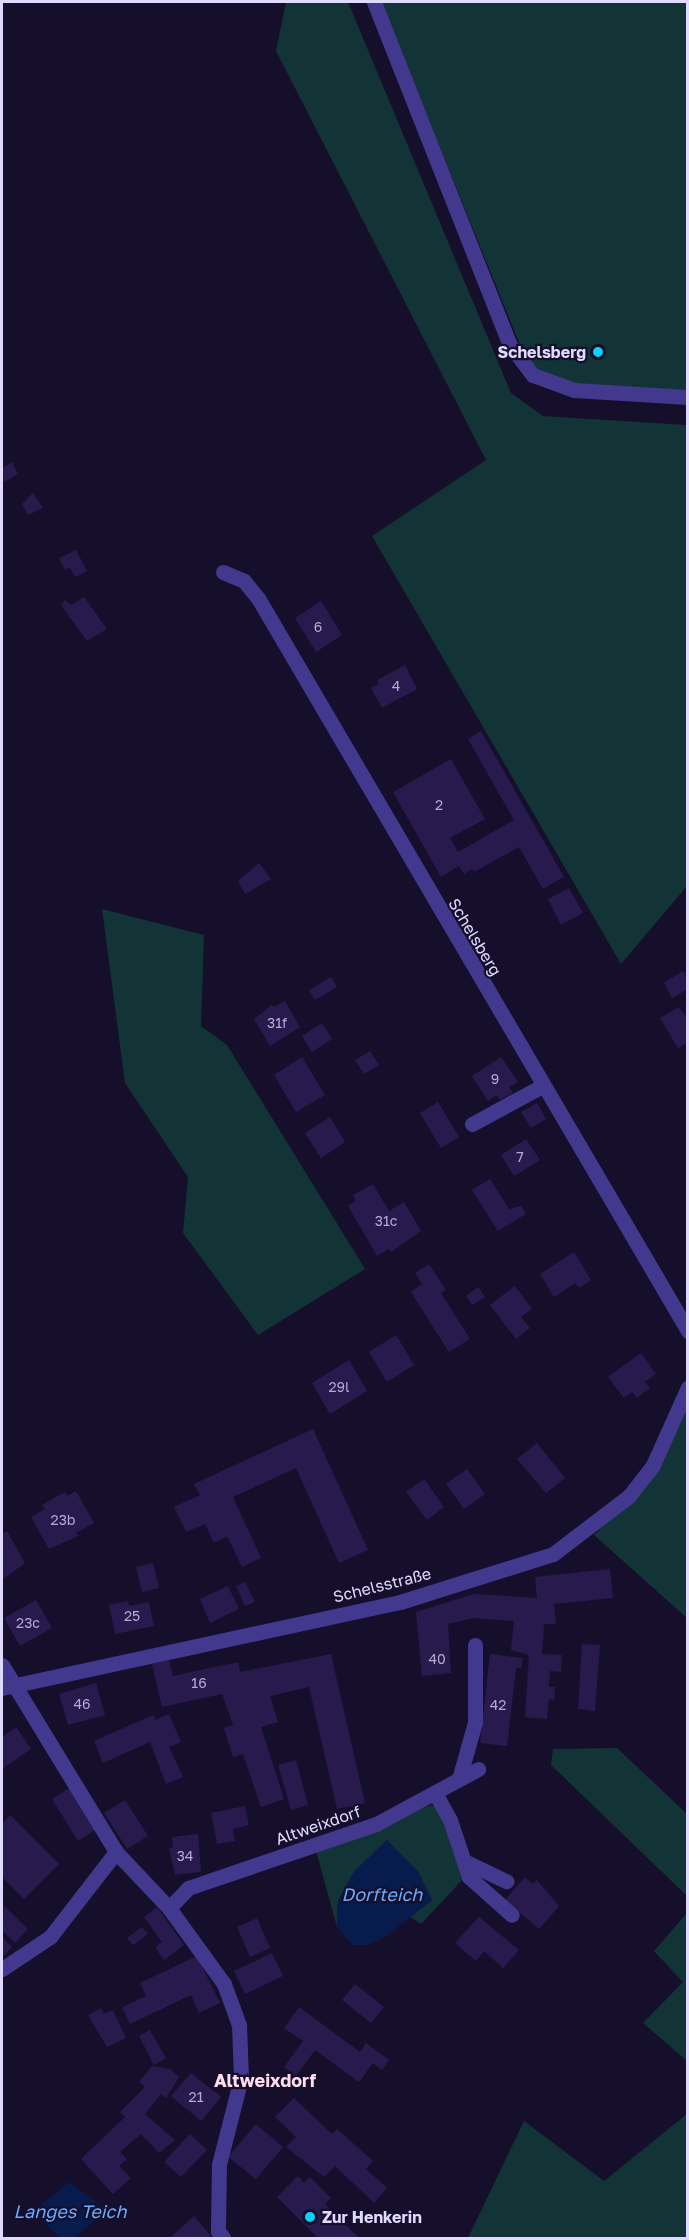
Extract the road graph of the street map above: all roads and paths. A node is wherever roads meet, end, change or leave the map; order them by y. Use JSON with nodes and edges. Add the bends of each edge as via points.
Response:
{"nodes":[{"id":1,"x":374,"y":2,"type":"edge"},
{"id":2,"x":687,"y":397,"type":"edge"},
{"id":3,"x":223,"y":572,"type":"dead end"},
{"id":4,"x":542,"y":1086,"type":"junction"},
{"id":5,"x":472,"y":1124,"type":"dead end"},
{"id":6,"x":687,"y":1331,"type":"edge"},
{"id":7,"x":687,"y":1387,"type":"edge"},
{"id":8,"x":475,"y":1645,"type":"dead end"},
{"id":9,"x":2,"y":1665,"type":"edge"},
{"id":10,"x":7,"y":1686,"type":"edge"},
{"id":11,"x":478,"y":1769,"type":"dead end"},
{"id":12,"x":459,"y":1779,"type":"junction"},
{"id":13,"x":435,"y":1793,"type":"junction"},
{"id":14,"x":116,"y":1852,"type":"junction"},
{"id":15,"x":464,"y":1861,"type":"junction"},
{"id":16,"x":506,"y":1881,"type":"dead end"},
{"id":17,"x":169,"y":1908,"type":"junction"},
{"id":18,"x":512,"y":1915,"type":"dead end"},
{"id":19,"x":2,"y":1969,"type":"edge"},
{"id":20,"x":223,"y":2238,"type":"edge"}],
"edges":[{"from":1,"to":2,"type":"street","via":[[510,345],[533,375],[574,390]]},
{"from":3,"to":4,"type":"street","name":"Schelsberg","via":[[244,581],[258,598]]},
{"from":4,"to":5,"type":"street"},
{"from":4,"to":6,"type":"street","name":"Schelsberg"},
{"from":7,"to":10,"type":"street","name":"Schelsstraße","via":[[653,1465],[629,1496],[553,1554],[400,1602]]},
{"from":8,"to":12,"type":"street","via":[[475,1722]]},
{"from":9,"to":10,"type":"street"},
{"from":10,"to":14,"type":"street"},
{"from":11,"to":12,"type":"street","name":"Altweixdorf"},
{"from":12,"to":13,"type":"street","name":"Altweixdorf"},
{"from":13,"to":15,"type":"street","via":[[450,1820]]},
{"from":13,"to":17,"type":"street","name":"Altweixdorf","via":[[376,1824],[188,1888]]},
{"from":14,"to":17,"type":"street"},
{"from":14,"to":19,"type":"street","via":[[50,1937]]},
{"from":15,"to":16,"type":"street"},
{"from":15,"to":18,"type":"street","via":[[469,1877]]},
{"from":17,"to":20,"type":"street","via":[[224,1984],[239,2025],[241,2078],[216,2191],[218,2231]]}]}
